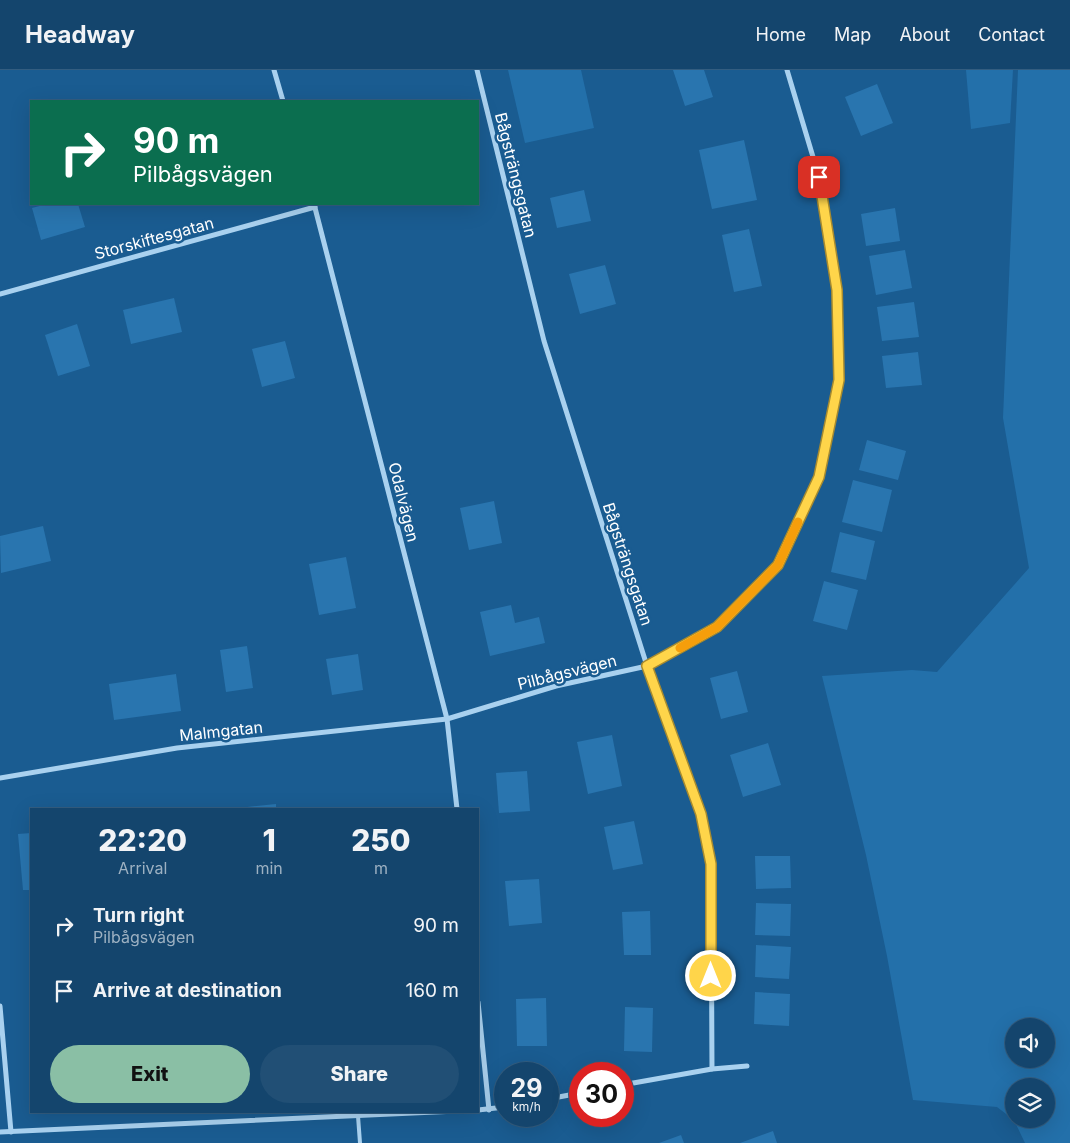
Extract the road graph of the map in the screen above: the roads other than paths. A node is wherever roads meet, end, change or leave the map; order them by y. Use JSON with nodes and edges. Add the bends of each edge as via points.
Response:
{"nodes":[{"id":1,"x":274,"y":70,"type":"edge"},
{"id":2,"x":477,"y":70,"type":"edge"},
{"id":3,"x":787,"y":70,"type":"edge"},
{"id":4,"x":283,"y":100,"type":"edge"},
{"id":5,"x":314,"y":205,"type":"edge"},
{"id":6,"x":0,"y":294,"type":"edge"},
{"id":7,"x":647,"y":666,"type":"junction"},
{"id":8,"x":447,"y":719,"type":"junction"},
{"id":9,"x":0,"y":778,"type":"edge"},
{"id":10,"x":456,"y":808,"type":"edge"},
{"id":11,"x":0,"y":1006,"type":"edge"},
{"id":12,"x":479,"y":1012,"type":"edge"},
{"id":13,"x":747,"y":1066,"type":"dead end"},
{"id":14,"x":712,"y":1069,"type":"junction"},
{"id":15,"x":634,"y":1083,"type":"edge"},
{"id":16,"x":494,"y":1109,"type":"edge"},
{"id":17,"x":479,"y":1110,"type":"edge"},
{"id":18,"x":489,"y":1110,"type":"junction"},
{"id":19,"x":417,"y":1113,"type":"edge"},
{"id":20,"x":358,"y":1116,"type":"junction"},
{"id":21,"x":0,"y":1132,"type":"edge"},
{"id":22,"x":11,"y":1132,"type":"junction"},
{"id":23,"x":360,"y":1143,"type":"edge"}],
"edges":[{"from":1,"to":4,"type":"street"},
{"from":2,"to":7,"type":"street","name":"Bågsträngsgatan","via":[[544,341]]},
{"from":3,"to":7,"type":"street","name":"Pilbågsvägen","via":[[819,177],[837,290],[839,380],[819,477],[778,565],[717,627]]},
{"from":5,"to":6,"type":"street","name":"Storskiftesgatan"},
{"from":5,"to":8,"type":"street","name":"Odalvägen"},
{"from":7,"to":8,"type":"street","name":"Pilbågsvägen","via":[[556,686]]},
{"from":7,"to":14,"type":"street","name":"Bågsträngsgatan","via":[[701,814],[711,864]]},
{"from":8,"to":9,"type":"street","name":"Malmgatan","via":[[177,748]]},
{"from":8,"to":10,"type":"street","name":"Odalvägen"},
{"from":11,"to":22,"type":"street"},
{"from":12,"to":18,"type":"street"},
{"from":13,"to":14,"type":"street"},
{"from":14,"to":15,"type":"street"},
{"from":16,"to":18,"type":"street"},
{"from":17,"to":18,"type":"street"},
{"from":19,"to":20,"type":"street"},
{"from":20,"to":22,"type":"street"},
{"from":20,"to":23,"type":"lane"},
{"from":21,"to":22,"type":"street"}]}
